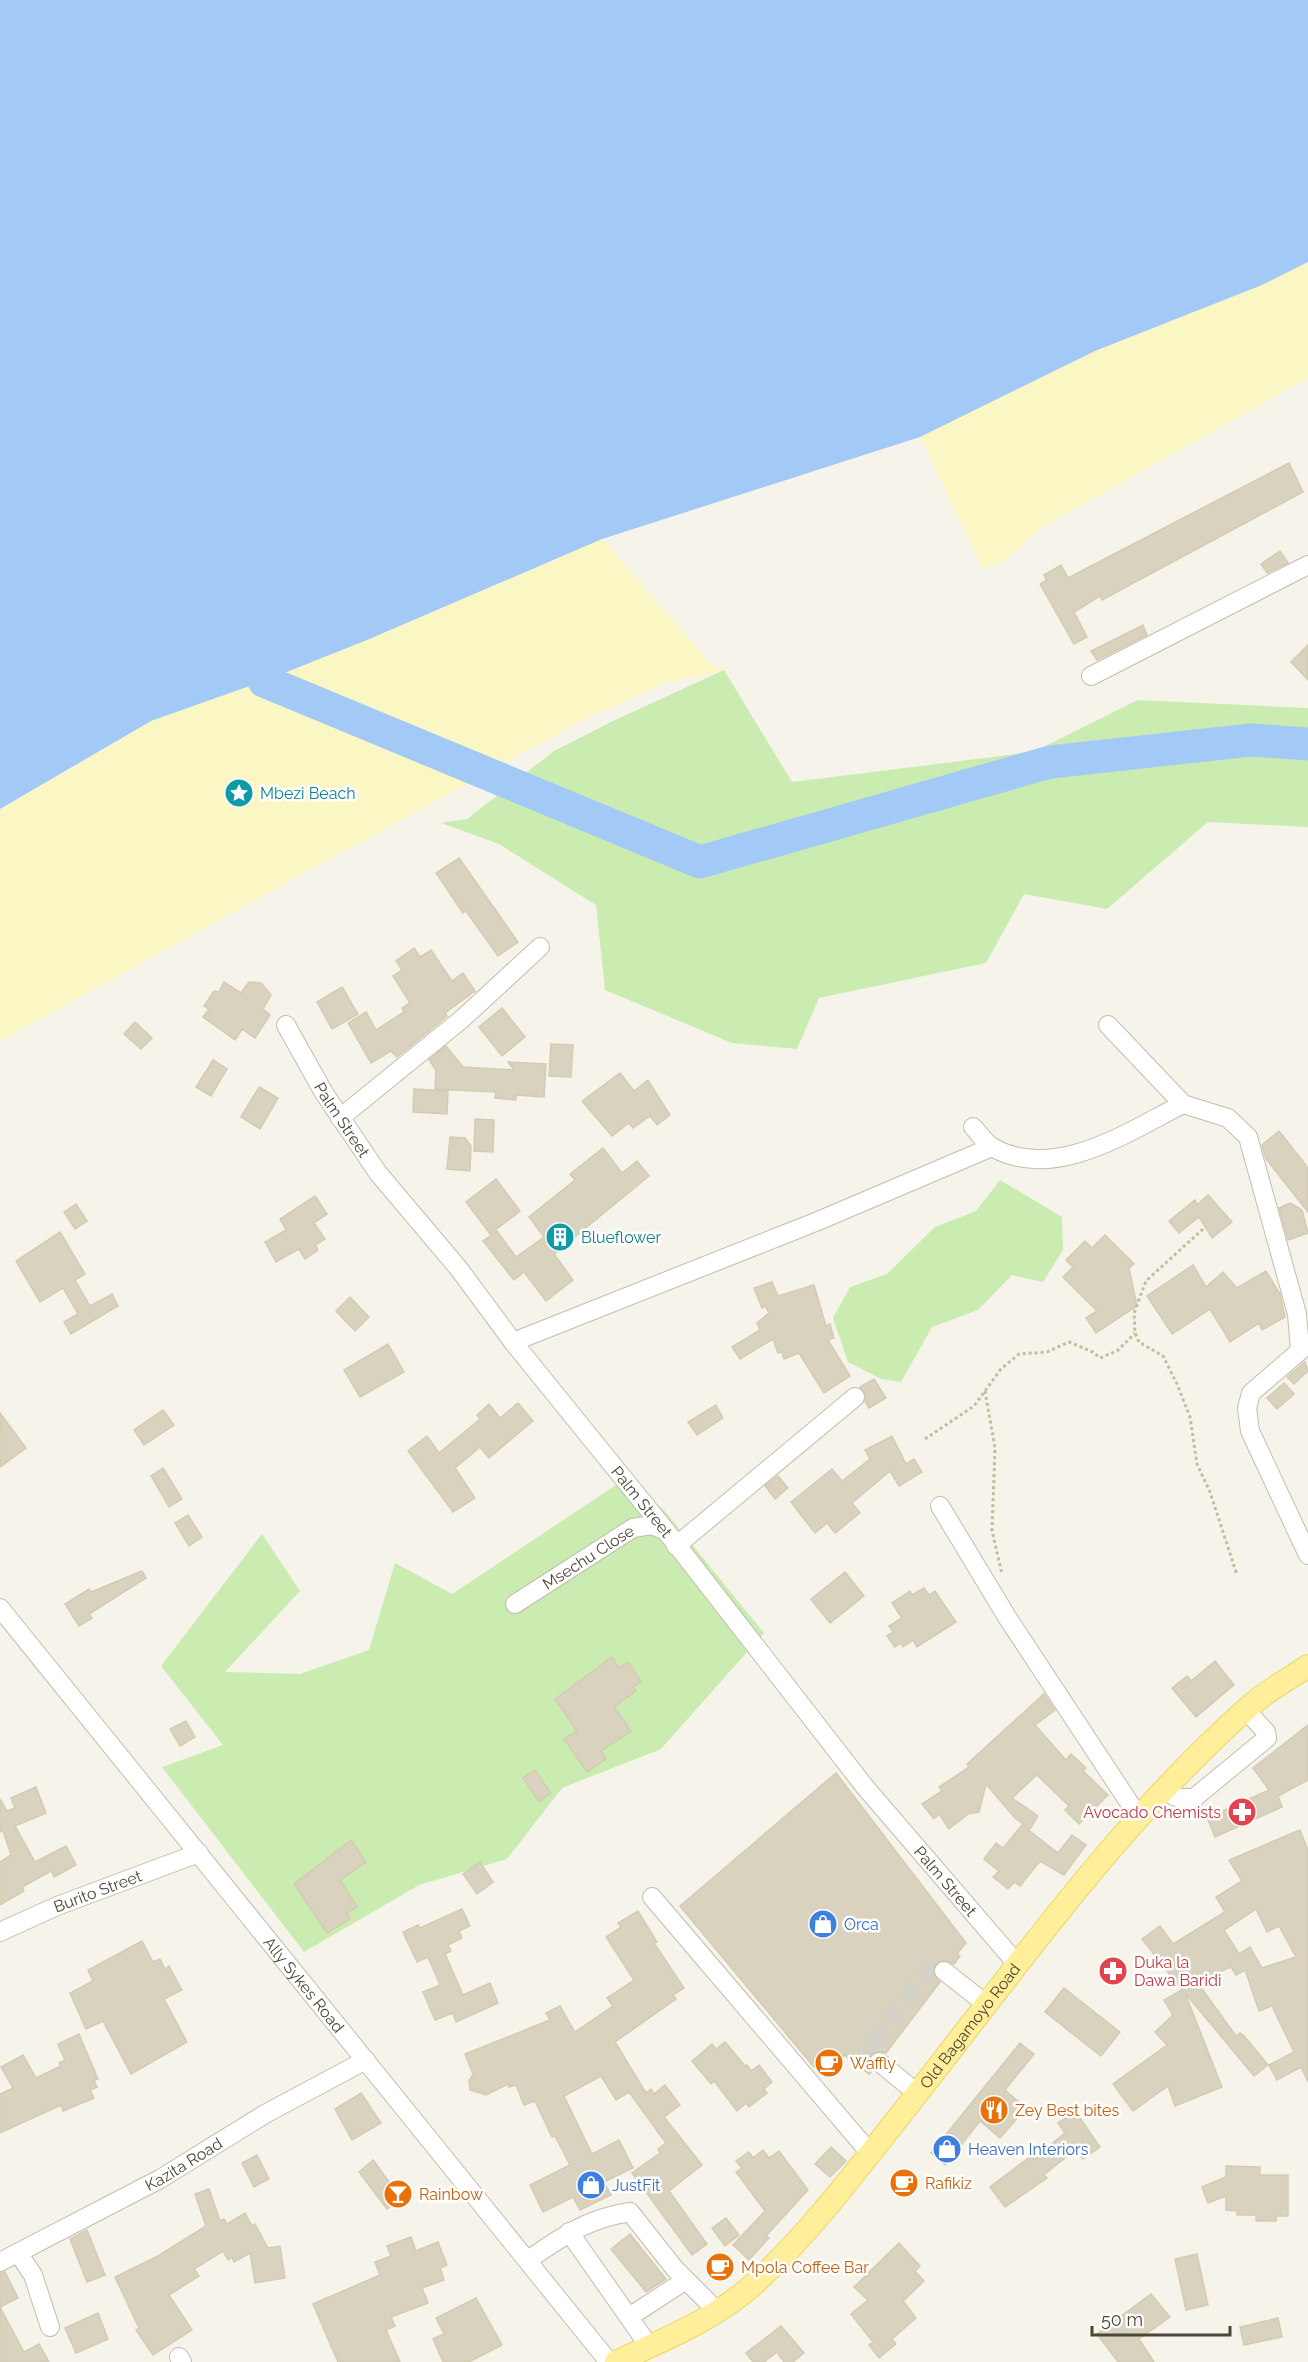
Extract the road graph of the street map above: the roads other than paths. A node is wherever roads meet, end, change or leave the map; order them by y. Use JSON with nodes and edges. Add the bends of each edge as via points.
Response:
{"nodes":[{"id":1,"x":1308,"y":565,"type":"edge"},
{"id":2,"x":1091,"y":676,"type":"dead end"},
{"id":3,"x":540,"y":947,"type":"dead end"},
{"id":4,"x":286,"y":1025,"type":"dead end"},
{"id":5,"x":1108,"y":1025,"type":"dead end"},
{"id":6,"x":1184,"y":1104,"type":"junction"},
{"id":7,"x":340,"y":1118,"type":"junction"},
{"id":8,"x":973,"y":1127,"type":"dead end"},
{"id":9,"x":992,"y":1147,"type":"junction"},
{"id":10,"x":513,"y":1342,"type":"junction"},
{"id":11,"x":1304,"y":1347,"type":"edge"},
{"id":12,"x":855,"y":1397,"type":"dead end"},
{"id":13,"x":940,"y":1506,"type":"dead end"},
{"id":14,"x":671,"y":1538,"type":"junction"},
{"id":15,"x":1308,"y":1555,"type":"edge"},
{"id":16,"x":514,"y":1604,"type":"dead end"},
{"id":17,"x":0,"y":1608,"type":"edge"},
{"id":18,"x":1308,"y":1666,"type":"edge"},
{"id":19,"x":1246,"y":1710,"type":"junction"},
{"id":20,"x":1164,"y":1791,"type":"junction"},
{"id":21,"x":1140,"y":1819,"type":"junction"},
{"id":22,"x":199,"y":1852,"type":"junction"},
{"id":23,"x":652,"y":1897,"type":"dead end"},
{"id":24,"x":0,"y":1932,"type":"edge"},
{"id":25,"x":1017,"y":1964,"type":"junction"},
{"id":26,"x":944,"y":1971,"type":"dead end"},
{"id":27,"x":986,"y":2004,"type":"junction"},
{"id":28,"x":366,"y":2060,"type":"junction"},
{"id":29,"x":879,"y":2062,"type":"tunnel mouth"},
{"id":30,"x":918,"y":2094,"type":"junction"},
{"id":31,"x":870,"y":2153,"type":"junction"},
{"id":32,"x":569,"y":2232,"type":"junction"},
{"id":33,"x":18,"y":2253,"type":"junction"},
{"id":34,"x":528,"y":2260,"type":"junction"},
{"id":35,"x":0,"y":2262,"type":"edge"},
{"id":36,"x":687,"y":2280,"type":"junction"},
{"id":37,"x":717,"y":2311,"type":"junction"},
{"id":38,"x":629,"y":2317,"type":"junction"},
{"id":39,"x":50,"y":2327,"type":"dead end"},
{"id":40,"x":649,"y":2346,"type":"junction"},
{"id":41,"x":609,"y":2362,"type":"edge"},
{"id":42,"x":616,"y":2362,"type":"edge"}],
"edges":[{"from":1,"to":2,"type":"street"},
{"from":3,"to":7,"type":"street","via":[[462,1019]]},
{"from":4,"to":7,"type":"street","name":"Palm Street"},
{"from":5,"to":6,"type":"street"},
{"from":6,"to":9,"type":"street","via":[[1082,1153],[1020,1158]]},
{"from":6,"to":11,"type":"street","via":[[1228,1118],[1248,1137]]},
{"from":7,"to":10,"type":"street","name":"Palm Street","via":[[378,1173],[459,1269]]},
{"from":8,"to":9,"type":"street"},
{"from":9,"to":10,"type":"street"},
{"from":10,"to":14,"type":"street","name":"Palm Street"},
{"from":11,"to":15,"type":"street","via":[[1251,1393],[1247,1408],[1250,1431]]},
{"from":12,"to":14,"type":"street"},
{"from":13,"to":21,"type":"street","via":[[1007,1617]]},
{"from":14,"to":16,"type":"street","name":"Msechu Close","via":[[652,1525],[633,1528]]},
{"from":14,"to":25,"type":"street","name":"Palm Street","via":[[865,1787]]},
{"from":17,"to":22,"type":"street","name":"Ally Sykes Road"},
{"from":18,"to":19,"type":"main road","name":"Old Bagamoyo Road"},
{"from":19,"to":20,"type":"main road","name":"Old Bagamoyo Road"},
{"from":19,"to":20,"type":"street","via":[[1267,1738],[1194,1798],[1179,1798]]},
{"from":20,"to":21,"type":"main road","name":"Old Bagamoyo Road"},
{"from":21,"to":25,"type":"main road","name":"Old Bagamoyo Road"},
{"from":22,"to":24,"type":"street","name":"Burito Street","via":[[57,1905]]},
{"from":22,"to":28,"type":"street","name":"Ally Sykes Road"},
{"from":23,"to":31,"type":"street"},
{"from":25,"to":27,"type":"main road","name":"Old Bagamoyo Road"},
{"from":26,"to":27,"type":"street"},
{"from":27,"to":30,"type":"main road","name":"Old Bagamoyo Road"},
{"from":28,"to":33,"type":"street","name":"Kazita Road","via":[[265,2114],[160,2180]]},
{"from":28,"to":34,"type":"street","name":"Ally Sykes Road"},
{"from":29,"to":30,"type":"street"},
{"from":30,"to":31,"type":"main road","name":"Old Bagamoyo Road"},
{"from":31,"to":37,"type":"main road","name":"Old Bagamoyo Road","via":[[753,2285]]},
{"from":32,"to":34,"type":"street"},
{"from":32,"to":36,"type":"street","via":[[602,2216],[630,2212]]},
{"from":32,"to":38,"type":"street"},
{"from":33,"to":35,"type":"street","name":"Kazita Road"},
{"from":33,"to":39,"type":"street","via":[[33,2275]]},
{"from":34,"to":41,"type":"street","name":"Ally Sykes Road"},
{"from":36,"to":37,"type":"street"},
{"from":36,"to":38,"type":"street"},
{"from":37,"to":40,"type":"main road","name":"Old Bagamoyo Road"},
{"from":38,"to":40,"type":"street"},
{"from":40,"to":42,"type":"main road","name":"Old Bagamoyo Road"}]}
